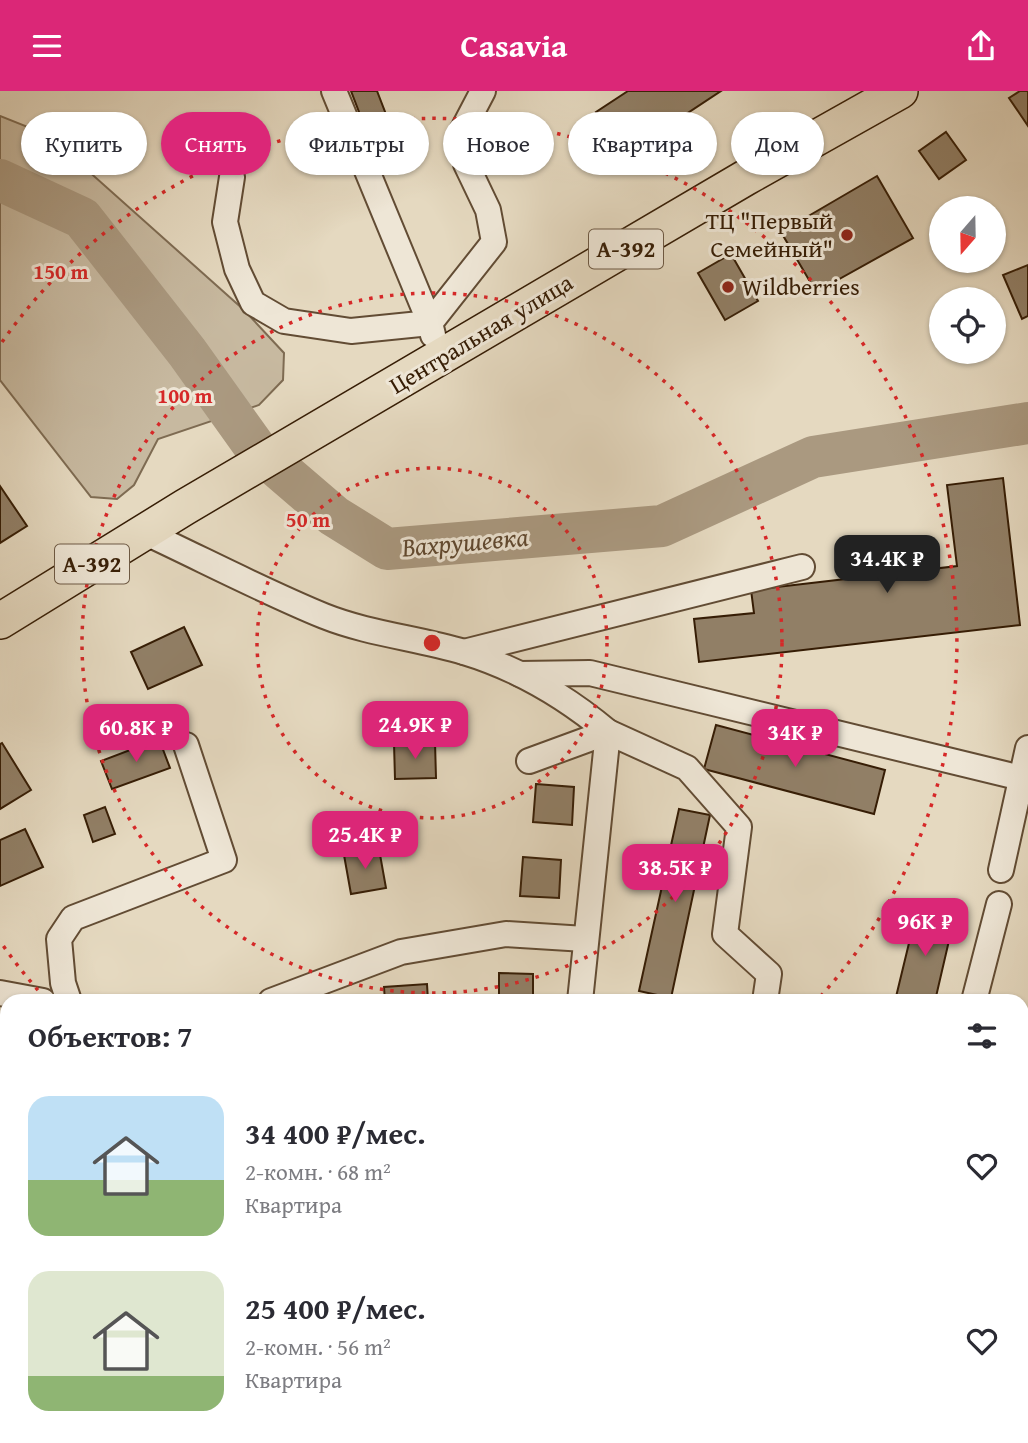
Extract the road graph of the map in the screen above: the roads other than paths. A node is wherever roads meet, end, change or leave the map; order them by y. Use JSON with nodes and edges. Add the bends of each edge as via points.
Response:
{"nodes":[{"id":1,"x":334,"y":91,"type":"edge"},
{"id":2,"x":483,"y":91,"type":"edge"},
{"id":3,"x":900,"y":91,"type":"edge"},
{"id":4,"x":232,"y":177,"type":"dead end"},
{"id":5,"x":430,"y":323,"type":"junction"},
{"id":6,"x":439,"y":359,"type":"junction"},
{"id":7,"x":144,"y":532,"type":"junction"},
{"id":8,"x":802,"y":566,"type":"dead end"},
{"id":9,"x":0,"y":621,"type":"edge"},
{"id":10,"x":464,"y":652,"type":"junction"},
{"id":11,"x":517,"y":674,"type":"junction"},
{"id":12,"x":608,"y":731,"type":"junction"},
{"id":13,"x":186,"y":745,"type":"dead end"},
{"id":14,"x":1028,"y":748,"type":"edge"},
{"id":15,"x":529,"y":761,"type":"dead end"},
{"id":16,"x":1021,"y":778,"type":"junction"},
{"id":17,"x":1001,"y":870,"type":"dead end"},
{"id":18,"x":999,"y":904,"type":"dead end"},
{"id":19,"x":585,"y":939,"type":"junction"},
{"id":20,"x":67,"y":994,"type":"edge"},
{"id":21,"x":290,"y":994,"type":"edge"},
{"id":22,"x":581,"y":994,"type":"edge"},
{"id":23,"x":766,"y":994,"type":"edge"},
{"id":24,"x":976,"y":994,"type":"edge"}],
"edges":[{"from":1,"to":5,"type":"street"},
{"from":2,"to":5,"type":"street","via":[[461,133],[466,164],[488,210],[494,242]]},
{"from":3,"to":6,"type":"highway","name":"Центральная улица","number":"А-392"},
{"from":4,"to":5,"type":"street","via":[[225,222],[237,269],[253,303],[284,321],[351,331]]},
{"from":5,"to":6,"type":"street"},
{"from":6,"to":7,"type":"highway","name":"Центральная улица","number":"А-392"},
{"from":7,"to":9,"type":"highway","number":"А-392"},
{"from":7,"to":10,"type":"street","via":[[325,616]]},
{"from":8,"to":10,"type":"street"},
{"from":10,"to":11,"type":"street"},
{"from":11,"to":12,"type":"street","via":[[570,701]]},
{"from":11,"to":16,"type":"street","via":[[590,673]]},
{"from":12,"to":15,"type":"street"},
{"from":12,"to":19,"type":"street"},
{"from":12,"to":23,"type":"street","via":[[687,768],[739,827],[725,934],[769,974]]},
{"from":13,"to":20,"type":"street","via":[[224,860],[73,918],[59,939]]},
{"from":14,"to":16,"type":"street"},
{"from":16,"to":17,"type":"street"},
{"from":18,"to":24,"type":"street"},
{"from":19,"to":21,"type":"street","via":[[506,934],[401,952]]},
{"from":19,"to":22,"type":"street"}]}
